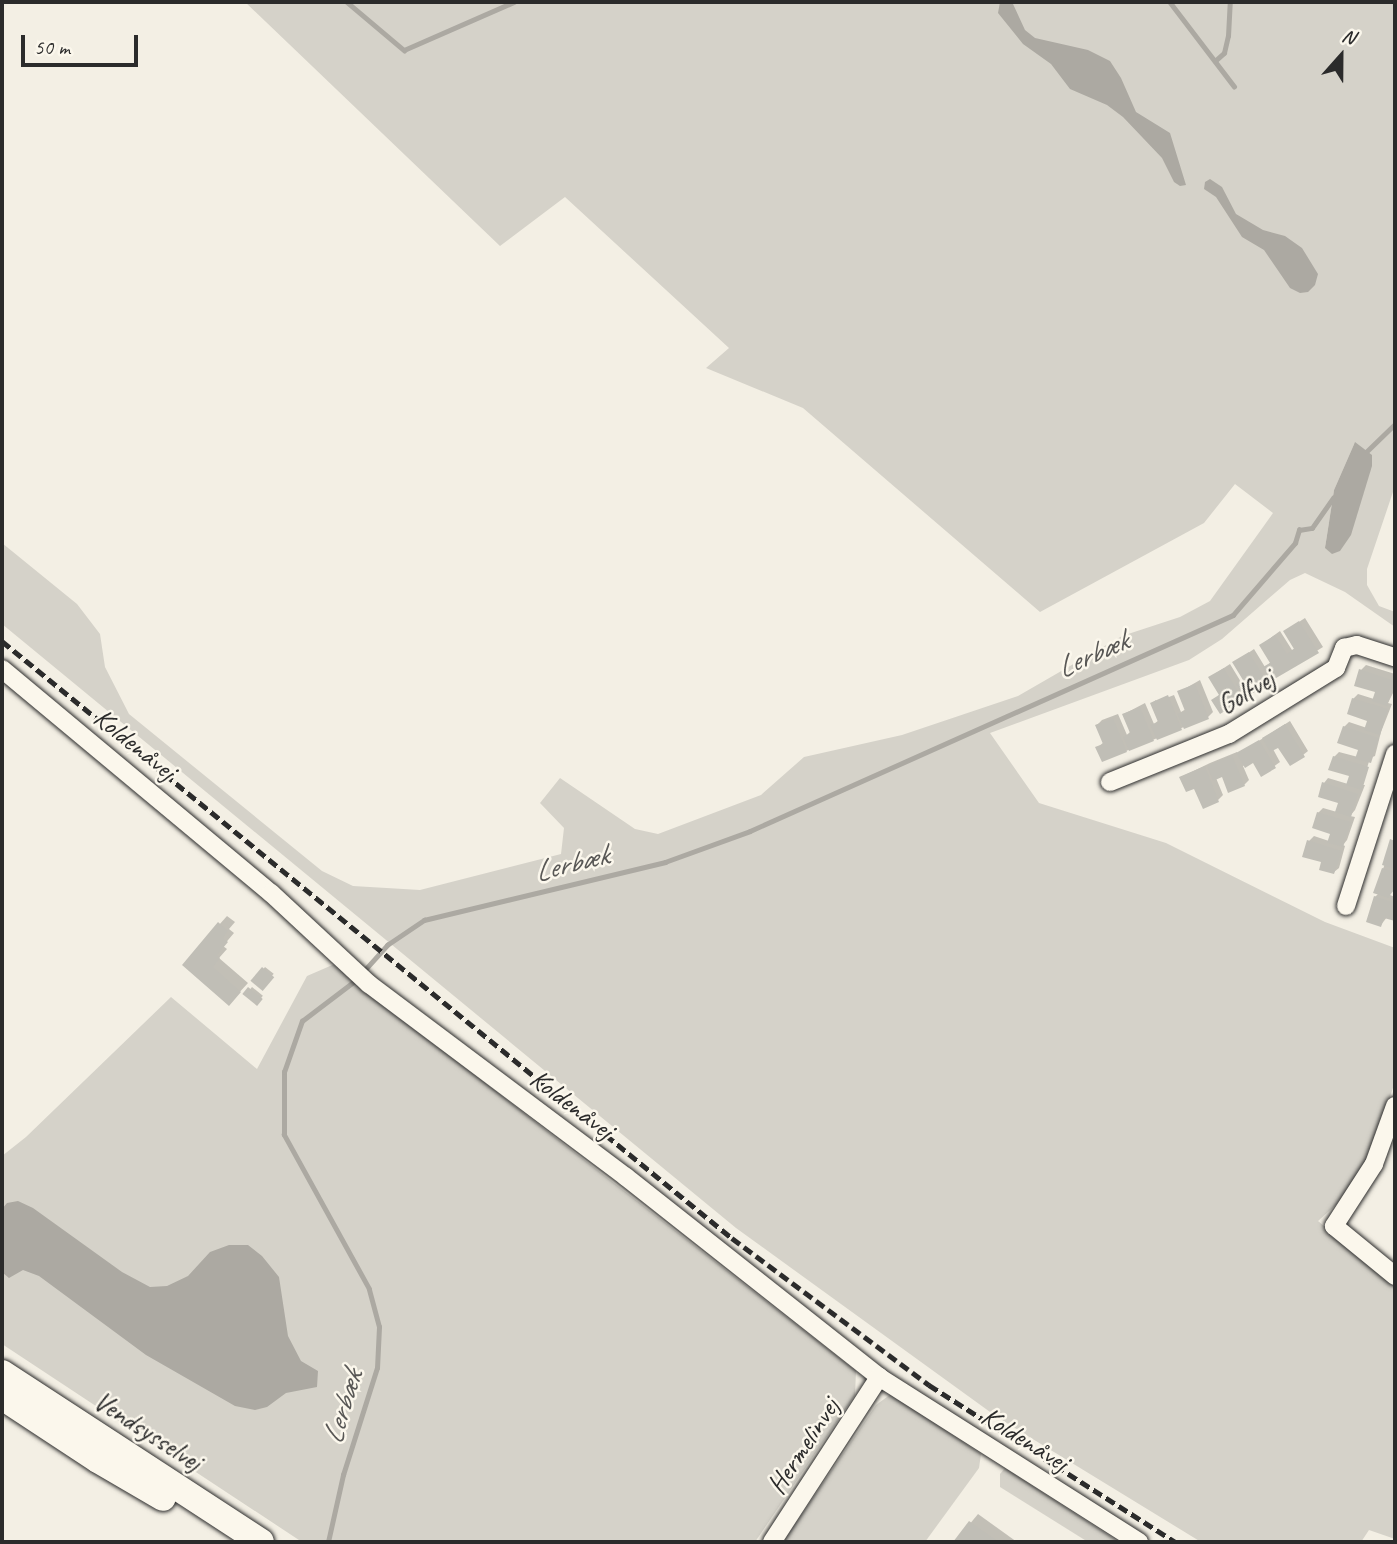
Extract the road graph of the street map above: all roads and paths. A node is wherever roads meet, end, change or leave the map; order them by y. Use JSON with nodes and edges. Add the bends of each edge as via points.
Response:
{"nodes":[{"id":1,"x":1395,"y":657,"type":"edge"},
{"id":2,"x":2,"y":669,"type":"edge"},
{"id":3,"x":1395,"y":754,"type":"edge"},
{"id":4,"x":1110,"y":782,"type":"dead end"},
{"id":5,"x":1346,"y":906,"type":"dead end"},
{"id":6,"x":1395,"y":1106,"type":"edge"},
{"id":7,"x":1395,"y":1276,"type":"edge"},
{"id":8,"x":2,"y":1373,"type":"edge"},
{"id":9,"x":878,"y":1377,"type":"junction"},
{"id":10,"x":2,"y":1397,"type":"edge"},
{"id":11,"x":238,"y":1542,"type":"edge"},
{"id":12,"x":261,"y":1542,"type":"edge"},
{"id":13,"x":772,"y":1542,"type":"edge"},
{"id":14,"x":1139,"y":1542,"type":"edge"}],
"edges":[{"from":1,"to":4,"type":"street","name":"Golfvej","via":[[1357,645],[1344,648],[1336,668],[1230,734]]},
{"from":2,"to":9,"type":"street","name":"Koldenåvej","via":[[271,893],[369,984],[626,1177]]},
{"from":3,"to":5,"type":"street"},
{"from":6,"to":7,"type":"street","via":[[1374,1164],[1334,1226]]},
{"from":8,"to":12,"type":"street","name":"Vendsysselvej"},
{"from":9,"to":13,"type":"street","name":"Hermelinvej"},
{"from":9,"to":14,"type":"street","name":"Koldenåvej"},
{"from":10,"to":11,"type":"street","name":"Vendsysselvej"}]}
